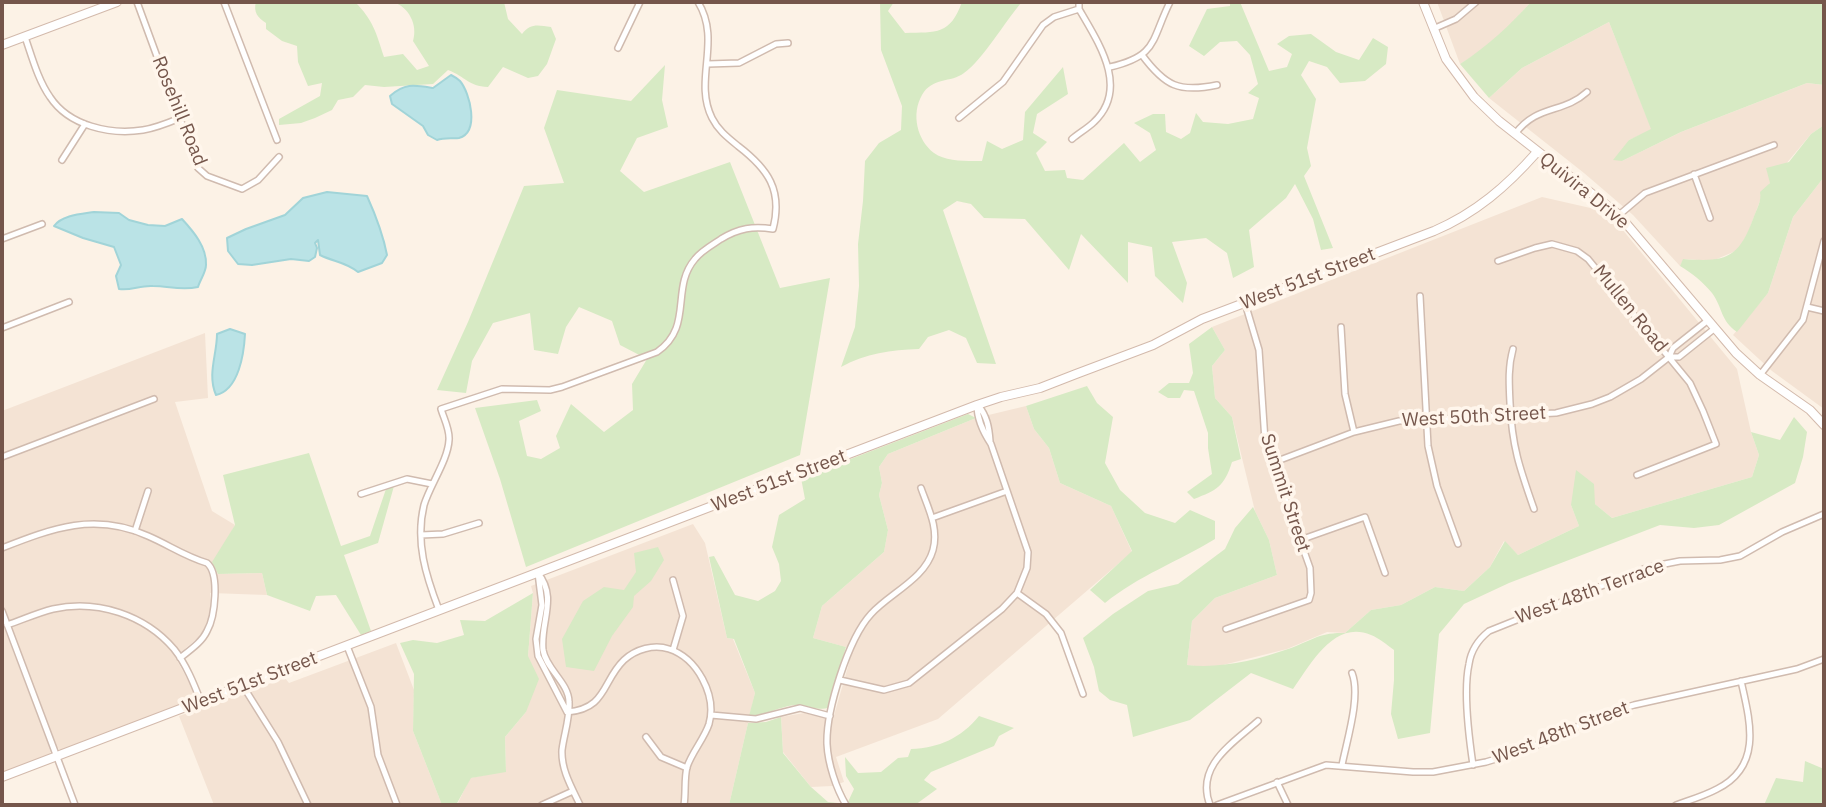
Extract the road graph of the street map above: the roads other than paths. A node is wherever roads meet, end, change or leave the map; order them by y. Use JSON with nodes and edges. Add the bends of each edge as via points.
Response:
{"nodes":[{"id":1,"x":117,"y":2,"type":"edge"},
{"id":2,"x":137,"y":2,"type":"edge"},
{"id":3,"x":224,"y":2,"type":"edge"},
{"id":4,"x":640,"y":2,"type":"edge"},
{"id":5,"x":698,"y":2,"type":"edge"},
{"id":6,"x":1170,"y":2,"type":"edge"},
{"id":7,"x":1423,"y":2,"type":"edge"},
{"id":8,"x":1476,"y":2,"type":"edge"},
{"id":9,"x":1079,"y":5,"type":"edge"},
{"id":10,"x":1433,"y":29,"type":"junction"},
{"id":11,"x":25,"y":37,"type":"junction"},
{"id":12,"x":788,"y":43,"type":"dead end"},
{"id":13,"x":2,"y":46,"type":"edge"},
{"id":14,"x":618,"y":47,"type":"dead end"},
{"id":15,"x":1142,"y":55,"type":"junction"},
{"id":16,"x":708,"y":64,"type":"junction"},
{"id":17,"x":1110,"y":67,"type":"junction"},
{"id":18,"x":1217,"y":85,"type":"dead end"},
{"id":19,"x":1587,"y":92,"type":"dead end"},
{"id":20,"x":180,"y":118,"type":"junction"},
{"id":21,"x":959,"y":118,"type":"dead end"},
{"id":22,"x":85,"y":124,"type":"junction"},
{"id":23,"x":1516,"y":134,"type":"junction"},
{"id":24,"x":1072,"y":139,"type":"dead end"},
{"id":25,"x":276,"y":140,"type":"dead end"},
{"id":26,"x":1774,"y":145,"type":"dead end"},
{"id":27,"x":1537,"y":152,"type":"junction"},
{"id":28,"x":279,"y":157,"type":"dead end"},
{"id":29,"x":62,"y":160,"type":"dead end"},
{"id":30,"x":1693,"y":174,"type":"junction"},
{"id":31,"x":1619,"y":215,"type":"junction"},
{"id":32,"x":1710,"y":218,"type":"dead end"},
{"id":33,"x":42,"y":225,"type":"dead end"},
{"id":34,"x":2,"y":239,"type":"edge"},
{"id":35,"x":1824,"y":241,"type":"edge"},
{"id":36,"x":1498,"y":261,"type":"dead end"},
{"id":37,"x":1420,"y":296,"type":"dead end"},
{"id":38,"x":69,"y":302,"type":"dead end"},
{"id":39,"x":1245,"y":303,"type":"junction"},
{"id":40,"x":1807,"y":307,"type":"junction"},
{"id":41,"x":1824,"y":311,"type":"edge"},
{"id":42,"x":1707,"y":321,"type":"junction"},
{"id":43,"x":1341,"y":327,"type":"dead end"},
{"id":44,"x":2,"y":328,"type":"edge"},
{"id":45,"x":1714,"y":329,"type":"junction"},
{"id":46,"x":1513,"y":349,"type":"dead end"},
{"id":47,"x":1669,"y":357,"type":"junction"},
{"id":48,"x":1760,"y":375,"type":"junction"},
{"id":49,"x":154,"y":399,"type":"dead end"},
{"id":50,"x":978,"y":405,"type":"junction"},
{"id":51,"x":1511,"y":416,"type":"junction"},
{"id":52,"x":1426,"y":420,"type":"junction"},
{"id":53,"x":1824,"y":425,"type":"edge"},
{"id":54,"x":1354,"y":432,"type":"junction"},
{"id":55,"x":2,"y":457,"type":"edge"},
{"id":56,"x":1272,"y":463,"type":"junction"},
{"id":57,"x":1636,"y":475,"type":"dead end"},
{"id":58,"x":432,"y":484,"type":"junction"},
{"id":59,"x":921,"y":488,"type":"dead end"},
{"id":60,"x":148,"y":491,"type":"dead end"},
{"id":61,"x":1007,"y":491,"type":"junction"},
{"id":62,"x":360,"y":494,"type":"dead end"},
{"id":63,"x":1534,"y":509,"type":"dead end"},
{"id":64,"x":1824,"y":513,"type":"edge"},
{"id":65,"x":932,"y":518,"type":"junction"},
{"id":66,"x":479,"y":523,"type":"dead end"},
{"id":67,"x":135,"y":531,"type":"junction"},
{"id":68,"x":421,"y":535,"type":"junction"},
{"id":69,"x":1300,"y":540,"type":"junction"},
{"id":70,"x":1458,"y":544,"type":"dead end"},
{"id":71,"x":2,"y":548,"type":"edge"},
{"id":72,"x":538,"y":573,"type":"junction"},
{"id":73,"x":1385,"y":573,"type":"dead end"},
{"id":74,"x":673,"y":580,"type":"dead end"},
{"id":75,"x":1017,"y":593,"type":"junction"},
{"id":76,"x":439,"y":610,"type":"junction"},
{"id":77,"x":2,"y":611,"type":"edge"},
{"id":78,"x":7,"y":625,"type":"junction"},
{"id":79,"x":1226,"y":629,"type":"dead end"},
{"id":80,"x":347,"y":646,"type":"junction"},
{"id":81,"x":673,"y":650,"type":"junction"},
{"id":82,"x":180,"y":658,"type":"junction"},
{"id":83,"x":1824,"y":659,"type":"edge"},
{"id":84,"x":1352,"y":673,"type":"dead end"},
{"id":85,"x":840,"y":680,"type":"junction"},
{"id":86,"x":1741,"y":681,"type":"junction"},
{"id":87,"x":243,"y":686,"type":"junction"},
{"id":88,"x":1083,"y":694,"type":"dead end"},
{"id":89,"x":201,"y":702,"type":"junction"},
{"id":90,"x":568,"y":712,"type":"junction"},
{"id":91,"x":711,"y":715,"type":"junction"},
{"id":92,"x":830,"y":716,"type":"junction"},
{"id":93,"x":1258,"y":721,"type":"dead end"},
{"id":94,"x":646,"y":737,"type":"dead end"},
{"id":95,"x":57,"y":756,"type":"junction"},
{"id":96,"x":1342,"y":765,"type":"junction"},
{"id":97,"x":1473,"y":765,"type":"junction"},
{"id":98,"x":687,"y":768,"type":"junction"},
{"id":99,"x":2,"y":777,"type":"edge"},
{"id":100,"x":1277,"y":782,"type":"junction"},
{"id":101,"x":573,"y":791,"type":"junction"},
{"id":102,"x":75,"y":805,"type":"edge"},
{"id":103,"x":308,"y":805,"type":"edge"},
{"id":104,"x":397,"y":805,"type":"edge"},
{"id":105,"x":542,"y":805,"type":"edge"},
{"id":106,"x":580,"y":805,"type":"edge"},
{"id":107,"x":684,"y":805,"type":"edge"},
{"id":108,"x":846,"y":805,"type":"edge"},
{"id":109,"x":1210,"y":805,"type":"edge"},
{"id":110,"x":1217,"y":805,"type":"edge"},
{"id":111,"x":1289,"y":805,"type":"edge"},
{"id":112,"x":1676,"y":805,"type":"edge"}],
"edges":[{"from":1,"to":11,"type":"street"},
{"from":2,"to":20,"type":"street","name":"Rosehill Road"},
{"from":3,"to":25,"type":"street"},
{"from":4,"to":14,"type":"street"},
{"from":5,"to":16,"type":"street","via":[[708,25]]},
{"from":6,"to":15,"type":"street","via":[[1156,36]]},
{"from":7,"to":10,"type":"street","name":"Quivira Drive"},
{"from":8,"to":10,"type":"street","via":[[1456,19]]},
{"from":9,"to":17,"type":"street"},
{"from":9,"to":21,"type":"street","via":[[1043,25],[1003,82]]},
{"from":10,"to":23,"type":"street","name":"Quivira Drive","via":[[1459,78]]},
{"from":11,"to":13,"type":"street"},
{"from":11,"to":22,"type":"street","via":[[49,96],[64,113]]},
{"from":12,"to":16,"type":"street","via":[[776,44],[739,63]]},
{"from":15,"to":17,"type":"street"},
{"from":15,"to":18,"type":"street","via":[[1175,86]]},
{"from":16,"to":58,"type":"street","via":[[707,106],[721,132],[769,177],[778,202],[773,229],[739,229],[695,259],[684,277],[675,334],[657,352],[562,387],[502,389],[441,409],[449,438]]},
{"from":17,"to":24,"type":"street","via":[[1110,91],[1102,113]]},
{"from":19,"to":23,"type":"street","via":[[1530,118]]},
{"from":20,"to":22,"type":"street","via":[[135,131]]},
{"from":20,"to":28,"type":"street","name":"Rosehill Road","via":[[198,168],[236,189],[248,188]]},
{"from":22,"to":29,"type":"street"},
{"from":23,"to":27,"type":"street","name":"Quivira Drive"},
{"from":26,"to":30,"type":"street"},
{"from":27,"to":31,"type":"street","name":"Quivira Drive"},
{"from":27,"to":39,"type":"street","name":"West 51st Street","via":[[1495,195],[1458,220]]},
{"from":30,"to":31,"type":"street","via":[[1645,193]]},
{"from":30,"to":32,"type":"street"},
{"from":31,"to":42,"type":"street","name":"Quivira Drive"},
{"from":33,"to":34,"type":"street"},
{"from":35,"to":40,"type":"street"},
{"from":36,"to":47,"type":"street","name":"Mullen Road","via":[[1542,246],[1561,245],[1577,251],[1597,268]]},
{"from":37,"to":52,"type":"street"},
{"from":38,"to":44,"type":"street"},
{"from":39,"to":50,"type":"street","name":"West 51st Street","via":[[1153,345],[1040,388]]},
{"from":39,"to":56,"type":"street","name":"Summit Street","via":[[1259,350],[1263,432]]},
{"from":40,"to":41,"type":"street"},
{"from":40,"to":48,"type":"street","via":[[1800,325]]},
{"from":42,"to":45,"type":"street","name":"Quivira Drive"},
{"from":42,"to":47,"type":"street","name":"West 50th Street","via":[[1673,348]]},
{"from":43,"to":54,"type":"street","via":[[1345,394]]},
{"from":45,"to":47,"type":"street","name":"West 50th Street","via":[[1679,356]]},
{"from":45,"to":48,"type":"street","name":"Quivira Drive"},
{"from":46,"to":51,"type":"street","via":[[1508,365]]},
{"from":47,"to":51,"type":"street","name":"West 50th Street","via":[[1627,388],[1592,404],[1556,413]]},
{"from":47,"to":57,"type":"street","name":"Mullen Road","via":[[1695,392],[1716,444]]},
{"from":48,"to":53,"type":"street","name":"Quivira Drive","via":[[1811,410]]},
{"from":49,"to":55,"type":"street"},
{"from":50,"to":61,"type":"street"},
{"from":50,"to":72,"type":"street","name":"West 51st Street"},
{"from":51,"to":52,"type":"street","name":"West 50th Street"},
{"from":51,"to":63,"type":"street","via":[[1515,454]]},
{"from":52,"to":54,"type":"street","name":"West 50th Street","via":[[1378,424]]},
{"from":52,"to":70,"type":"street","via":[[1437,486]]},
{"from":54,"to":56,"type":"street","name":"West 50th Street"},
{"from":56,"to":69,"type":"street","name":"Summit Street"},
{"from":58,"to":62,"type":"street","via":[[407,479]]},
{"from":58,"to":68,"type":"street"},
{"from":59,"to":65,"type":"street"},
{"from":60,"to":67,"type":"street"},
{"from":61,"to":65,"type":"street"},
{"from":61,"to":75,"type":"street","via":[[1029,558]]},
{"from":64,"to":97,"type":"street","name":"West 48th Terrace","via":[[1740,556],[1649,567],[1489,631],[1469,663]]},
{"from":65,"to":85,"type":"street","via":[[935,538],[930,558],[863,624],[851,644]]},
{"from":66,"to":68,"type":"street"},
{"from":67,"to":71,"type":"street","via":[[103,524],[69,525]]},
{"from":67,"to":82,"type":"street","via":[[207,563],[214,572],[214,610],[208,630]]},
{"from":68,"to":76,"type":"street","via":[[424,567]]},
{"from":69,"to":73,"type":"street","via":[[1365,517]]},
{"from":69,"to":79,"type":"street","name":"Summit Street","via":[[1310,568],[1309,600]]},
{"from":72,"to":76,"type":"street","name":"West 51st Street"},
{"from":72,"to":90,"type":"street","via":[[549,598],[540,640],[552,677],[570,701]]},
{"from":74,"to":81,"type":"street","via":[[683,616]]},
{"from":75,"to":85,"type":"street","via":[[909,683],[884,690]]},
{"from":75,"to":88,"type":"street","via":[[1055,624]]},
{"from":76,"to":80,"type":"street","name":"West 51st Street"},
{"from":77,"to":78,"type":"street"},
{"from":78,"to":82,"type":"street","via":[[68,607],[109,609],[152,629]]},
{"from":78,"to":95,"type":"street"},
{"from":80,"to":87,"type":"street","name":"West 51st Street"},
{"from":80,"to":104,"type":"street","via":[[371,707],[375,744]]},
{"from":81,"to":90,"type":"street","via":[[652,647],[633,653],[620,664],[599,698],[581,710]]},
{"from":81,"to":91,"type":"street","via":[[699,675],[709,695]]},
{"from":82,"to":89,"type":"street"},
{"from":83,"to":86,"type":"street","name":"West 48th Street"},
{"from":84,"to":96,"type":"street","via":[[1355,695]]},
{"from":85,"to":92,"type":"street"},
{"from":86,"to":97,"type":"street","name":"West 48th Street","via":[[1634,705],[1525,750]]},
{"from":86,"to":112,"type":"street","via":[[1751,733],[1744,763],[1724,785]]},
{"from":87,"to":89,"type":"street","name":"West 51st Street"},
{"from":87,"to":103,"type":"street","via":[[278,742]]},
{"from":89,"to":95,"type":"street","name":"West 51st Street"},
{"from":90,"to":101,"type":"street","via":[[562,757]]},
{"from":91,"to":92,"type":"street","via":[[756,719],[800,708]]},
{"from":91,"to":98,"type":"street"},
{"from":92,"to":108,"type":"street","via":[[828,752]]},
{"from":93,"to":109,"type":"street","via":[[1213,763],[1206,785]]},
{"from":94,"to":98,"type":"street","via":[[661,757]]},
{"from":95,"to":99,"type":"street","name":"West 51st Street"},
{"from":95,"to":102,"type":"street"},
{"from":96,"to":97,"type":"street","name":"West 48th Street","via":[[1413,772]]},
{"from":96,"to":100,"type":"street","name":"West 48th Street","via":[[1314,768]]},
{"from":98,"to":107,"type":"street"},
{"from":100,"to":110,"type":"street","name":"West 48th Street"},
{"from":100,"to":111,"type":"street"},
{"from":101,"to":105,"type":"street"},
{"from":101,"to":106,"type":"street"}]}
